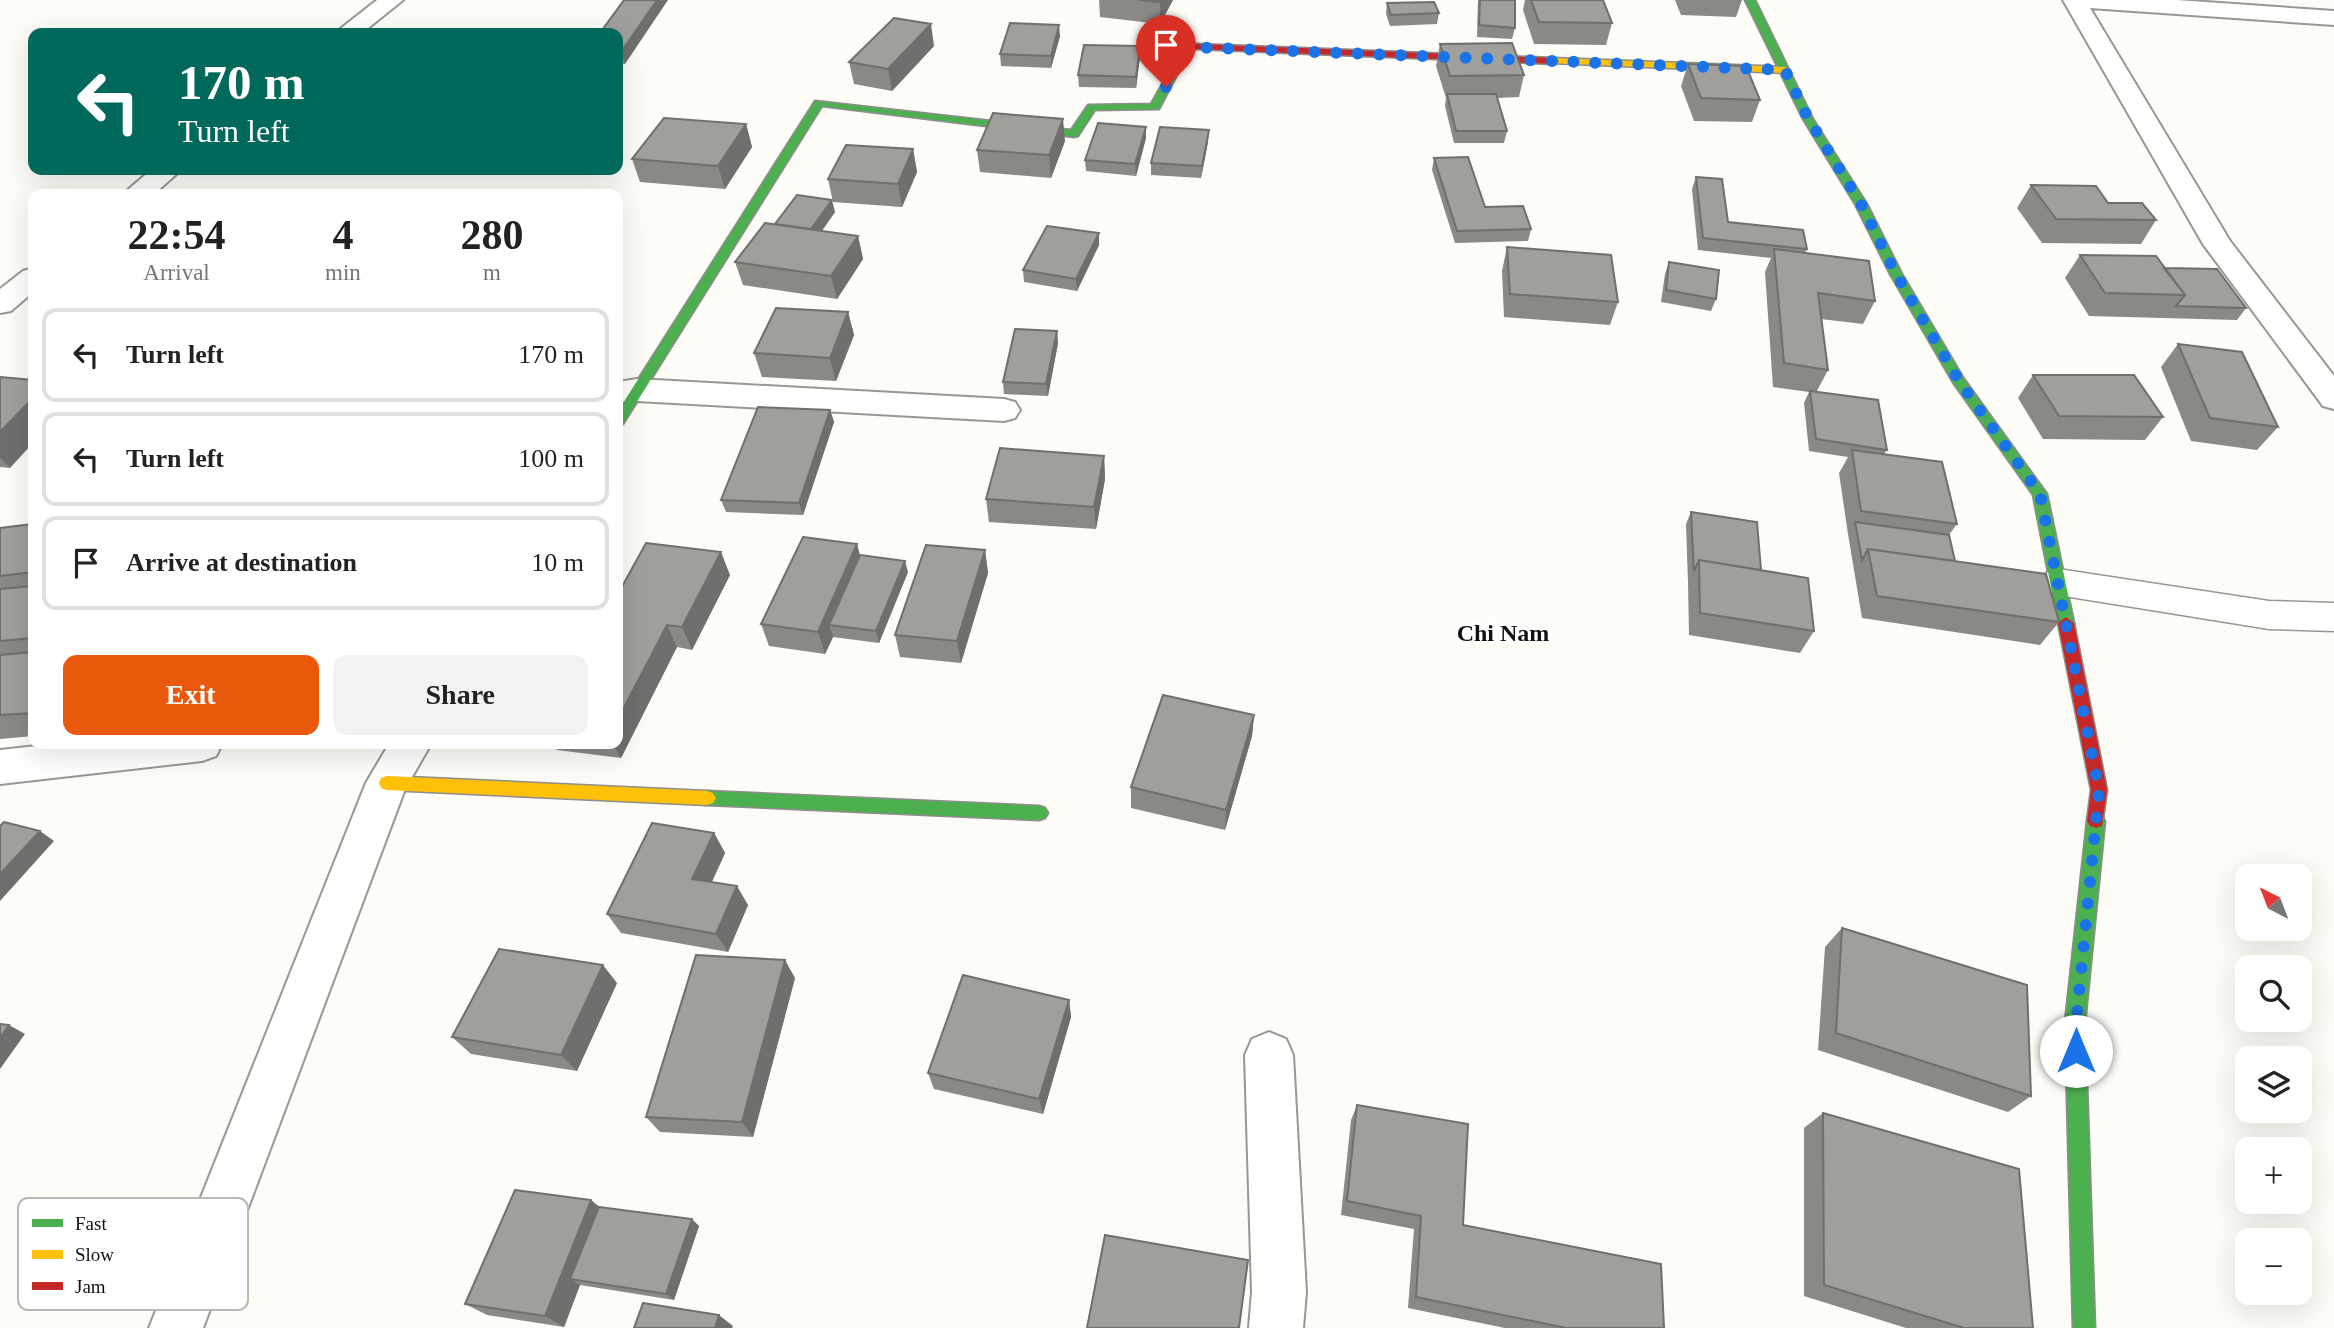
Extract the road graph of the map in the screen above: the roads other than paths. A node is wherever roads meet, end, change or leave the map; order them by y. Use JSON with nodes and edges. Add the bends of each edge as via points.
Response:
{"nodes":[{"id":1,"x":391,"y":0,"type":"edge"},
{"id":2,"x":1751,"y":0,"type":"edge"},
{"id":3,"x":2074,"y":0,"type":"edge"},
{"id":4,"x":2080,"y":0,"type":"edge"},
{"id":5,"x":2334,"y":18,"type":"edge"},
{"id":6,"x":354,"y":28,"type":"edge"},
{"id":7,"x":1785,"y":70,"type":"junction"},
{"id":8,"x":162,"y":175,"type":"edge"},
{"id":9,"x":143,"y":189,"type":"edge"},
{"id":10,"x":28,"y":281,"type":"edge"},
{"id":11,"x":0,"y":304,"type":"edge"},
{"id":12,"x":628,"y":391,"type":"edge"},
{"id":13,"x":2334,"y":398,"type":"edge"},
{"id":14,"x":1004,"y":410,"type":"dead end"},
{"id":15,"x":2058,"y":582,"type":"junction"},
{"id":16,"x":2334,"y":617,"type":"edge"},
{"id":17,"x":158,"y":749,"type":"edge"},
{"id":18,"x":408,"y":749,"type":"edge"},
{"id":19,"x":0,"y":767,"type":"edge"},
{"id":20,"x":387,"y":783,"type":"junction"},
{"id":21,"x":1040,"y":813,"type":"dead end"},
{"id":22,"x":1269,"y":1055,"type":"dead end"},
{"id":23,"x":226,"y":1198,"type":"edge"},
{"id":24,"x":183,"y":1310,"type":"edge"},
{"id":25,"x":176,"y":1328,"type":"edge"},
{"id":26,"x":1276,"y":1328,"type":"edge"},
{"id":27,"x":2084,"y":1328,"type":"edge"}],
"edges":[{"from":1,"to":6,"type":"street"},
{"from":2,"to":7,"type":"street"},
{"from":3,"to":13,"type":"street","via":[[2217,244]]},
{"from":4,"to":5,"type":"street"},
{"from":7,"to":12,"type":"street","via":[[1187,47],[1155,107],[1092,107],[1074,134],[819,103]]},
{"from":7,"to":15,"type":"street","via":[[1959,381],[2040,494]]},
{"from":8,"to":9,"type":"street"},
{"from":10,"to":11,"type":"street"},
{"from":12,"to":14,"type":"street"},
{"from":15,"to":16,"type":"lane","via":[[2269,615]]},
{"from":15,"to":27,"type":"street","via":[[2099,790],[2076,1023]]},
{"from":17,"to":19,"type":"street"},
{"from":18,"to":20,"type":"street"},
{"from":20,"to":21,"type":"street"},
{"from":20,"to":23,"type":"street"},
{"from":22,"to":26,"type":"street","via":[[1279,1292]]},
{"from":24,"to":25,"type":"street"}]}
